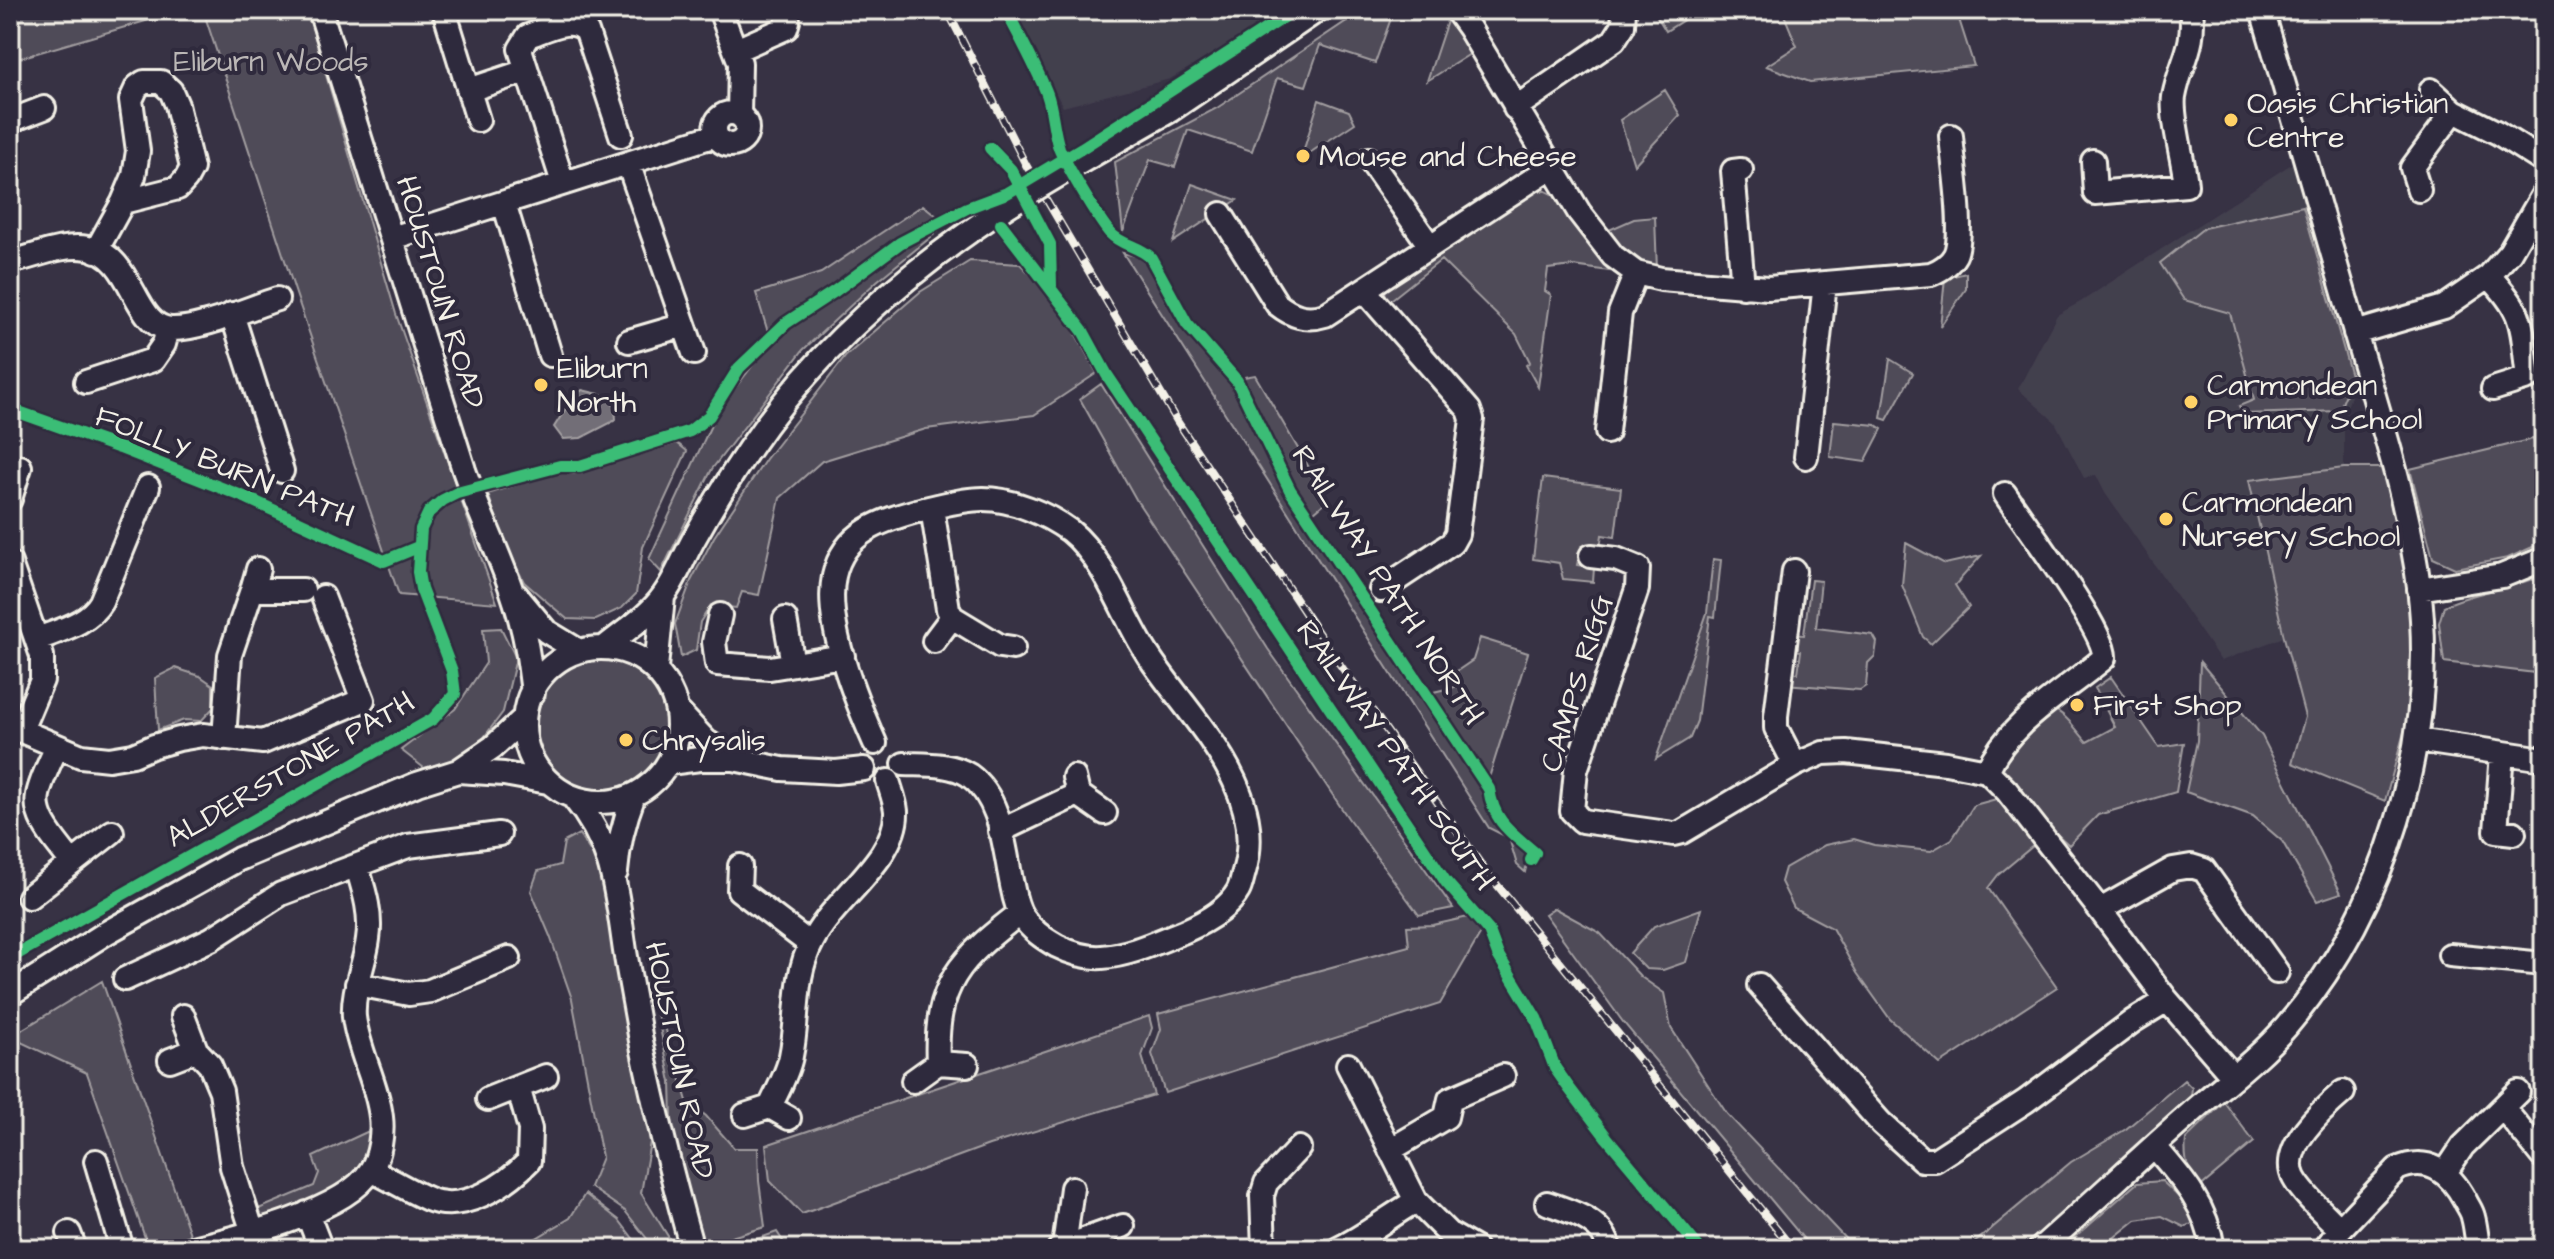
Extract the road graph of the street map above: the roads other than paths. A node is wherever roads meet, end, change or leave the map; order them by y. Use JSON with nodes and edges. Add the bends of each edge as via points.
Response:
{"nodes":[{"id":1,"x":320,"y":10,"type":"edge"},
{"id":2,"x":444,"y":10,"type":"edge"},
{"id":3,"x":720,"y":10,"type":"edge"},
{"id":4,"x":787,"y":10,"type":"edge"},
{"id":5,"x":1318,"y":10,"type":"edge"},
{"id":6,"x":1456,"y":10,"type":"edge"},
{"id":7,"x":1624,"y":10,"type":"edge"},
{"id":8,"x":2191,"y":10,"type":"edge"},
{"id":9,"x":2262,"y":10,"type":"edge"},
{"id":10,"x":736,"y":50,"type":"junction"},
{"id":11,"x":526,"y":71,"type":"junction"},
{"id":12,"x":469,"y":90,"type":"junction"},
{"id":13,"x":2431,"y":90,"type":"dead end"},
{"id":14,"x":44,"y":108,"type":"dead end"},
{"id":15,"x":1515,"y":108,"type":"junction"},
{"id":16,"x":2454,"y":111,"type":"junction"},
{"id":17,"x":478,"y":120,"type":"dead end"},
{"id":18,"x":15,"y":125,"type":"edge"},
{"id":19,"x":621,"y":135,"type":"dead end"},
{"id":20,"x":1951,"y":136,"type":"dead end"},
{"id":21,"x":1369,"y":159,"type":"dead end"},
{"id":22,"x":2093,"y":161,"type":"dead end"},
{"id":23,"x":2544,"y":162,"type":"edge"},
{"id":24,"x":628,"y":163,"type":"junction"},
{"id":25,"x":1550,"y":168,"type":"junction"},
{"id":26,"x":1741,"y":170,"type":"dead end"},
{"id":27,"x":563,"y":183,"type":"junction"},
{"id":28,"x":2419,"y":190,"type":"dead end"},
{"id":29,"x":2544,"y":193,"type":"edge"},
{"id":30,"x":123,"y":202,"type":"junction"},
{"id":31,"x":504,"y":203,"type":"junction"},
{"id":32,"x":1221,"y":214,"type":"dead end"},
{"id":33,"x":392,"y":238,"type":"junction"},
{"id":34,"x":1430,"y":246,"type":"junction"},
{"id":35,"x":96,"y":251,"type":"junction"},
{"id":36,"x":10,"y":262,"type":"edge"},
{"id":37,"x":1636,"y":273,"type":"junction"},
{"id":38,"x":2489,"y":276,"type":"junction"},
{"id":39,"x":1825,"y":283,"type":"junction"},
{"id":40,"x":1743,"y":287,"type":"junction"},
{"id":41,"x":1364,"y":290,"type":"junction"},
{"id":42,"x":277,"y":299,"type":"dead end"},
{"id":43,"x":232,"y":314,"type":"junction"},
{"id":44,"x":684,"y":325,"type":"junction"},
{"id":45,"x":168,"y":329,"type":"junction"},
{"id":46,"x":2355,"y":333,"type":"junction"},
{"id":47,"x":629,"y":341,"type":"dead end"},
{"id":48,"x":694,"y":353,"type":"dead end"},
{"id":49,"x":550,"y":355,"type":"dead end"},
{"id":50,"x":86,"y":382,"type":"dead end"},
{"id":51,"x":2493,"y":389,"type":"dead end"},
{"id":52,"x":1607,"y":432,"type":"dead end"},
{"id":53,"x":1806,"y":457,"type":"dead end"},
{"id":54,"x":282,"y":471,"type":"dead end"},
{"id":55,"x":148,"y":487,"type":"dead end"},
{"id":56,"x":2005,"y":494,"type":"dead end"},
{"id":57,"x":932,"y":508,"type":"junction"},
{"id":58,"x":1591,"y":556,"type":"dead end"},
{"id":59,"x":2544,"y":559,"type":"edge"},
{"id":60,"x":10,"y":563,"type":"edge"},
{"id":61,"x":1794,"y":571,"type":"dead end"},
{"id":62,"x":511,"y":589,"type":"junction"},
{"id":63,"x":2419,"y":589,"type":"junction"},
{"id":64,"x":1381,"y":590,"type":"dead end"},
{"id":65,"x":663,"y":597,"type":"junction"},
{"id":66,"x":720,"y":615,"type":"dead end"},
{"id":67,"x":952,"y":617,"type":"junction"},
{"id":68,"x":785,"y":619,"type":"dead end"},
{"id":69,"x":38,"y":639,"type":"junction"},
{"id":70,"x":934,"y":641,"type":"dead end"},
{"id":71,"x":604,"y":648,"type":"junction"},
{"id":72,"x":1013,"y":648,"type":"dead end"},
{"id":73,"x":579,"y":651,"type":"junction"},
{"id":74,"x":843,"y":656,"type":"junction"},
{"id":75,"x":793,"y":664,"type":"junction"},
{"id":76,"x":656,"y":668,"type":"junction"},
{"id":77,"x":533,"y":693,"type":"junction"},
{"id":78,"x":677,"y":710,"type":"junction"},
{"id":79,"x":523,"y":719,"type":"junction"},
{"id":80,"x":15,"y":728,"type":"edge"},
{"id":81,"x":224,"y":738,"type":"junction"},
{"id":82,"x":2416,"y":740,"type":"junction"},
{"id":83,"x":875,"y":743,"type":"junction"},
{"id":84,"x":57,"y":746,"type":"junction"},
{"id":85,"x":2502,"y":753,"type":"junction"},
{"id":86,"x":734,"y":759,"type":"junction"},
{"id":87,"x":2544,"y":759,"type":"edge"},
{"id":88,"x":669,"y":763,"type":"junction"},
{"id":89,"x":904,"y":764,"type":"junction"},
{"id":90,"x":1795,"y":765,"type":"junction"},
{"id":91,"x":864,"y":769,"type":"junction"},
{"id":92,"x":458,"y":771,"type":"junction"},
{"id":93,"x":1987,"y":771,"type":"junction"},
{"id":94,"x":888,"y":781,"type":"junction"},
{"id":95,"x":548,"y":782,"type":"junction"},
{"id":96,"x":634,"y":795,"type":"junction"},
{"id":97,"x":573,"y":797,"type":"junction"},
{"id":98,"x":1105,"y":813,"type":"dead end"},
{"id":99,"x":1000,"y":831,"type":"junction"},
{"id":100,"x":2497,"y":831,"type":"dead end"},
{"id":101,"x":112,"y":832,"type":"dead end"},
{"id":102,"x":499,"y":834,"type":"dead end"},
{"id":103,"x":72,"y":863,"type":"junction"},
{"id":104,"x":740,"y":866,"type":"dead end"},
{"id":105,"x":357,"y":867,"type":"junction"},
{"id":106,"x":615,"y":881,"type":"junction"},
{"id":107,"x":29,"y":897,"type":"dead end"},
{"id":108,"x":2100,"y":910,"type":"junction"},
{"id":109,"x":1020,"y":913,"type":"junction"},
{"id":110,"x":810,"y":944,"type":"junction"},
{"id":111,"x":2450,"y":955,"type":"dead end"},
{"id":112,"x":509,"y":958,"type":"dead end"},
{"id":113,"x":2544,"y":964,"type":"edge"},
{"id":114,"x":2277,"y":972,"type":"dead end"},
{"id":115,"x":125,"y":979,"type":"dead end"},
{"id":116,"x":357,"y":984,"type":"junction"},
{"id":117,"x":1759,"y":985,"type":"dead end"},
{"id":118,"x":10,"y":994,"type":"edge"},
{"id":119,"x":2167,"y":1000,"type":"junction"},
{"id":120,"x":183,"y":1016,"type":"dead end"},
{"id":121,"x":196,"y":1050,"type":"junction"},
{"id":122,"x":170,"y":1060,"type":"dead end"},
{"id":123,"x":938,"y":1063,"type":"junction"},
{"id":124,"x":967,"y":1065,"type":"dead end"},
{"id":125,"x":1348,"y":1065,"type":"dead end"},
{"id":126,"x":546,"y":1076,"type":"dead end"},
{"id":127,"x":1503,"y":1076,"type":"dead end"},
{"id":128,"x":2233,"y":1076,"type":"junction"},
{"id":129,"x":913,"y":1081,"type":"dead end"},
{"id":130,"x":518,"y":1087,"type":"junction"},
{"id":131,"x":2343,"y":1092,"type":"dead end"},
{"id":132,"x":488,"y":1099,"type":"dead end"},
{"id":133,"x":745,"y":1115,"type":"dead end"},
{"id":134,"x":2154,"y":1146,"type":"junction"},
{"id":135,"x":1299,"y":1148,"type":"dead end"},
{"id":136,"x":1390,"y":1150,"type":"junction"},
{"id":137,"x":2542,"y":1156,"type":"edge"},
{"id":138,"x":96,"y":1161,"type":"dead end"},
{"id":139,"x":371,"y":1170,"type":"junction"},
{"id":140,"x":2445,"y":1173,"type":"junction"},
{"id":141,"x":1072,"y":1188,"type":"dead end"},
{"id":142,"x":1416,"y":1201,"type":"junction"},
{"id":143,"x":1547,"y":1203,"type":"dead end"},
{"id":144,"x":307,"y":1213,"type":"junction"},
{"id":145,"x":1123,"y":1226,"type":"dead end"},
{"id":146,"x":2340,"y":1229,"type":"junction"},
{"id":147,"x":253,"y":1233,"type":"junction"},
{"id":148,"x":1062,"y":1248,"type":"edge"},
{"id":149,"x":122,"y":1249,"type":"edge"},
{"id":150,"x":189,"y":1249,"type":"edge"},
{"id":151,"x":321,"y":1249,"type":"edge"},
{"id":152,"x":692,"y":1249,"type":"edge"},
{"id":153,"x":1264,"y":1249,"type":"edge"},
{"id":154,"x":1338,"y":1249,"type":"edge"},
{"id":155,"x":1476,"y":1249,"type":"edge"},
{"id":156,"x":1609,"y":1249,"type":"edge"},
{"id":157,"x":2040,"y":1249,"type":"edge"},
{"id":158,"x":2213,"y":1249,"type":"edge"},
{"id":159,"x":2325,"y":1249,"type":"edge"},
{"id":160,"x":2479,"y":1249,"type":"edge"}],
"edges":[{"from":1,"to":33,"type":"street","name":"HOUSTOUN ROAD"},
{"from":2,"to":12,"type":"street"},
{"from":3,"to":10,"type":"street"},
{"from":4,"to":10,"type":"street","via":[[786,28]]},
{"from":5,"to":65,"type":"street","bridge":true,"via":[[1171,110],[1012,203],[888,294],[768,423],[732,474]]},
{"from":6,"to":15,"type":"street"},
{"from":7,"to":15,"type":"street","via":[[1623,26],[1614,40]]},
{"from":8,"to":22,"type":"street","via":[[2191,45],[2173,100],[2190,175],[2095,193]]},
{"from":9,"to":46,"type":"street"},
{"from":10,"to":24,"type":"street","via":[[740,63],[729,116]]},
{"from":11,"to":12,"type":"street"},
{"from":11,"to":19,"type":"street","via":[[520,49],[528,36],[573,22],[582,25]]},
{"from":11,"to":27,"type":"street"},
{"from":12,"to":17,"type":"street"},
{"from":13,"to":16,"type":"street"},
{"from":14,"to":18,"type":"street"},
{"from":15,"to":25,"type":"street"},
{"from":16,"to":23,"type":"street"},
{"from":16,"to":28,"type":"street","via":[[2412,168]]},
{"from":20,"to":39,"type":"street","via":[[1959,239],[1954,256],[1931,274]]},
{"from":21,"to":34,"type":"street"},
{"from":24,"to":27,"type":"street"},
{"from":24,"to":44,"type":"street"},
{"from":25,"to":34,"type":"street"},
{"from":25,"to":37,"type":"street","via":[[1593,233]]},
{"from":26,"to":40,"type":"street","via":[[1733,171]]},
{"from":27,"to":31,"type":"street"},
{"from":29,"to":38,"type":"street","via":[[2510,252]]},
{"from":30,"to":30,"type":"street","via":[[138,151],[131,100],[144,82],[161,82],[177,105],[192,168],[178,188]]},
{"from":30,"to":35,"type":"street"},
{"from":31,"to":33,"type":"street"},
{"from":31,"to":49,"type":"street"},
{"from":32,"to":41,"type":"street","via":[[1277,304],[1289,314],[1325,315]]},
{"from":33,"to":62,"type":"street","name":"HOUSTOUN ROAD","via":[[479,513]]},
{"from":34,"to":41,"type":"street"},
{"from":35,"to":36,"type":"street","via":[[62,249]]},
{"from":35,"to":45,"type":"street","via":[[108,255],[125,274],[148,317]]},
{"from":37,"to":40,"type":"street"},
{"from":37,"to":52,"type":"street","via":[[1620,313]]},
{"from":38,"to":46,"type":"street","via":[[2444,307]]},
{"from":38,"to":51,"type":"street","via":[[2518,312],[2535,376]]},
{"from":39,"to":40,"type":"street"},
{"from":39,"to":53,"type":"street"},
{"from":41,"to":64,"type":"street","via":[[1472,419],[1457,534],[1452,543]]},
{"from":42,"to":43,"type":"street"},
{"from":43,"to":45,"type":"street"},
{"from":43,"to":54,"type":"street"},
{"from":44,"to":47,"type":"street"},
{"from":44,"to":48,"type":"street"},
{"from":45,"to":50,"type":"street","via":[[153,360],[116,382]]},
{"from":46,"to":63,"type":"street","via":[[2402,496]]},
{"from":55,"to":69,"type":"street","via":[[95,613]]},
{"from":56,"to":93,"type":"street","via":[[2105,649],[2104,658],[2016,728]]},
{"from":57,"to":67,"type":"street"},
{"from":57,"to":74,"type":"street","via":[[882,521],[849,543],[833,577],[832,595]]},
{"from":57,"to":109,"type":"street","via":[[985,498],[1019,505],[1069,530],[1082,543],[1141,644],[1229,770],[1250,829],[1238,892],[1196,926],[1134,951],[1079,955],[1047,940]]},
{"from":58,"to":90,"type":"street","name":"CAMPS RIGG","via":[[1638,568],[1637,589],[1576,770],[1572,811],[1577,817],[1674,834]]},
{"from":59,"to":63,"type":"street","via":[[2502,576]]},
{"from":60,"to":69,"type":"street"},
{"from":61,"to":90,"type":"street","via":[[1776,728]]},
{"from":62,"to":73,"type":"street","name":"HOUSTOUN ROAD","via":[[546,631]]},
{"from":62,"to":77,"type":"street","name":"HOUSTOUN ROAD"},
{"from":63,"to":82,"type":"street","via":[[2424,660]]},
{"from":65,"to":71,"type":"street"},
{"from":65,"to":76,"type":"street"},
{"from":66,"to":75,"type":"street","via":[[714,642],[720,674]]},
{"from":67,"to":70,"type":"street"},
{"from":67,"to":72,"type":"street","via":[[1000,646]]},
{"from":68,"to":75,"type":"street"},
{"from":69,"to":80,"type":"street","via":[[42,680]]},
{"from":71,"to":73,"type":"street"},
{"from":71,"to":76,"type":"street","via":[[637,656]]},
{"from":73,"to":77,"type":"street","via":[[551,667]]},
{"from":74,"to":75,"type":"street"},
{"from":74,"to":83,"type":"street"},
{"from":76,"to":78,"type":"street"},
{"from":77,"to":79,"type":"street"},
{"from":78,"to":86,"type":"street","via":[[706,741]]},
{"from":78,"to":88,"type":"street","via":[[678,737]]},
{"from":79,"to":92,"type":"street"},
{"from":79,"to":95,"type":"street","via":[[528,747]]},
{"from":80,"to":84,"type":"street"},
{"from":81,"to":81,"type":"street","via":[[230,655],[255,580],[313,594],[366,706],[263,742]]},
{"from":81,"to":84,"type":"street","via":[[179,739],[109,759]]},
{"from":82,"to":85,"type":"street"},
{"from":82,"to":128,"type":"street","via":[[2398,815],[2363,908],[2331,965],[2285,1028]]},
{"from":83,"to":89,"type":"street","via":[[898,746]]},
{"from":83,"to":91,"type":"street","via":[[864,753]]},
{"from":84,"to":103,"type":"street","via":[[38,795],[38,809]]},
{"from":85,"to":87,"type":"street"},
{"from":85,"to":100,"type":"street"},
{"from":86,"to":88,"type":"street"},
{"from":86,"to":91,"type":"street","via":[[782,769]]},
{"from":88,"to":96,"type":"street"},
{"from":89,"to":94,"type":"street"},
{"from":89,"to":99,"type":"street","via":[[950,767],[968,775],[996,812]]},
{"from":90,"to":93,"type":"street","name":"CAMPS RIGG","via":[[1823,753],[1846,752]]},
{"from":91,"to":94,"type":"street","via":[[874,780]]},
{"from":92,"to":95,"type":"street"},
{"from":92,"to":118,"type":"street","via":[[239,859]]},
{"from":93,"to":108,"type":"street"},
{"from":94,"to":110,"type":"street","via":[[896,810],[893,836]]},
{"from":95,"to":97,"type":"street"},
{"from":96,"to":97,"type":"street","via":[[613,802]]},
{"from":96,"to":106,"type":"street","name":"HOUSTOUN ROAD"},
{"from":97,"to":106,"type":"street","name":"HOUSTOUN ROAD","via":[[591,819]]},
{"from":98,"to":99,"type":"street","via":[[1076,785]]},
{"from":99,"to":109,"type":"street"},
{"from":101,"to":103,"type":"street"},
{"from":102,"to":105,"type":"street","via":[[408,846]]},
{"from":103,"to":107,"type":"street"},
{"from":104,"to":110,"type":"street","via":[[739,890]]},
{"from":105,"to":115,"type":"street","via":[[281,894],[162,975]]},
{"from":105,"to":116,"type":"street","via":[[368,906],[369,938]]},
{"from":106,"to":152,"type":"street","name":"HOUSTOUN ROAD","via":[[642,1044]]},
{"from":108,"to":114,"type":"street","via":[[2173,869],[2204,870]]},
{"from":108,"to":119,"type":"street"},
{"from":109,"to":123,"type":"street","via":[[960,965],[943,1002]]},
{"from":110,"to":133,"type":"street","via":[[780,1113]]},
{"from":111,"to":113,"type":"street","via":[[2476,967]]},
{"from":112,"to":116,"type":"street","via":[[489,976],[430,991],[409,994]]},
{"from":116,"to":139,"type":"street","via":[[358,1039],[377,1091],[381,1121]]},
{"from":117,"to":119,"type":"street","via":[[1881,1123],[1928,1162],[2026,1101]]},
{"from":119,"to":128,"type":"street"},
{"from":120,"to":121,"type":"street"},
{"from":121,"to":122,"type":"street"},
{"from":121,"to":147,"type":"street","via":[[210,1065],[221,1091],[232,1167]]},
{"from":123,"to":124,"type":"street"},
{"from":123,"to":129,"type":"street"},
{"from":125,"to":136,"type":"street"},
{"from":126,"to":130,"type":"street"},
{"from":127,"to":136,"type":"street","via":[[1450,1099],[1451,1122]]},
{"from":128,"to":134,"type":"street"},
{"from":130,"to":132,"type":"street"},
{"from":130,"to":139,"type":"street","via":[[530,1129],[529,1161],[488,1193],[460,1202],[431,1200]]},
{"from":131,"to":146,"type":"street","via":[[2304,1133],[2291,1169]]},
{"from":134,"to":157,"type":"street"},
{"from":134,"to":158,"type":"street","via":[[2205,1215]]},
{"from":135,"to":153,"type":"street","via":[[1266,1183]]},
{"from":136,"to":142,"type":"street"},
{"from":137,"to":140,"type":"street","via":[[2511,1100],[2463,1146]]},
{"from":138,"to":149,"type":"street"},
{"from":139,"to":144,"type":"street","via":[[358,1185]]},
{"from":140,"to":146,"type":"street","via":[[2422,1164],[2397,1169]]},
{"from":140,"to":160,"type":"street","via":[[2473,1217]]},
{"from":141,"to":148,"type":"street"},
{"from":142,"to":154,"type":"street"},
{"from":142,"to":155,"type":"street","via":[[1448,1233]]},
{"from":143,"to":156,"type":"street","via":[[1587,1218],[1607,1237]]},
{"from":144,"to":147,"type":"street"},
{"from":144,"to":151,"type":"street"},
{"from":145,"to":148,"type":"street"},
{"from":146,"to":159,"type":"street"},
{"from":147,"to":150,"type":"street"}]}
